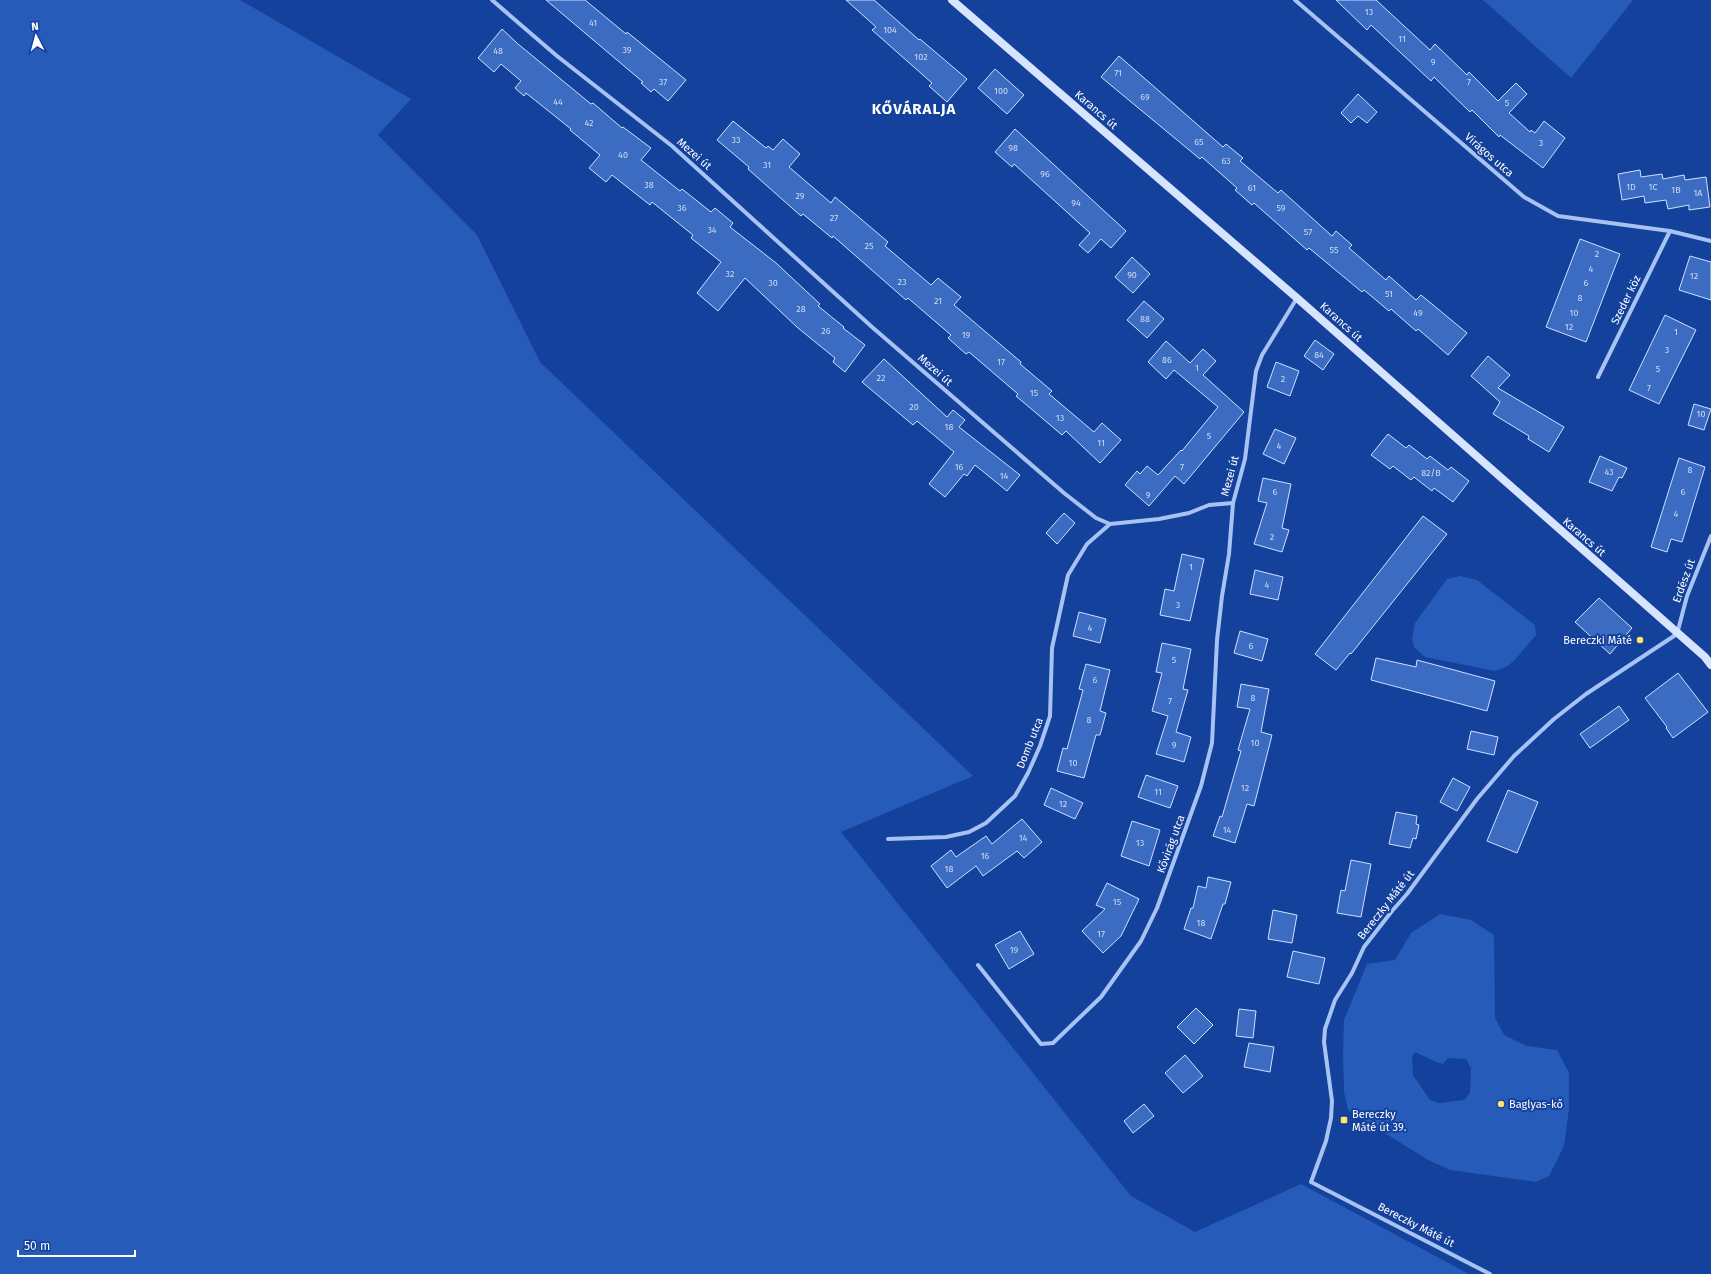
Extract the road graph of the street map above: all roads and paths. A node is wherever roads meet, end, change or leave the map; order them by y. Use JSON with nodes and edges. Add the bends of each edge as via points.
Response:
{"nodes":[{"id":1,"x":492,"y":0,"type":"edge"},
{"id":2,"x":952,"y":0,"type":"edge"},
{"id":3,"x":1295,"y":0,"type":"edge"},
{"id":4,"x":1670,"y":231,"type":"junction"},
{"id":5,"x":1711,"y":241,"type":"edge"},
{"id":6,"x":1296,"y":298,"type":"junction"},
{"id":7,"x":1598,"y":377,"type":"dead end"},
{"id":8,"x":1233,"y":504,"type":"junction"},
{"id":9,"x":1110,"y":524,"type":"junction"},
{"id":10,"x":1711,"y":536,"type":"edge"},
{"id":11,"x":1677,"y":634,"type":"junction"},
{"id":12,"x":1711,"y":665,"type":"edge"},
{"id":13,"x":888,"y":839,"type":"dead end"},
{"id":14,"x":978,"y":964,"type":"dead end"},
{"id":15,"x":1490,"y":1274,"type":"edge"}],
"edges":[{"from":1,"to":9,"type":"street","name":"Mezei út","via":[[557,56],[672,146],[872,327],[1064,493],[1096,518]]},
{"from":2,"to":6,"type":"main road","name":"Karancs út"},
{"from":3,"to":4,"type":"street","name":"Virágos utca","via":[[1524,197],[1558,216]]},
{"from":4,"to":5,"type":"street","name":"Virágos utca"},
{"from":4,"to":7,"type":"street","name":"Szeder köz"},
{"from":6,"to":8,"type":"street","name":"Mezei út","via":[[1262,355],[1256,371],[1245,459]]},
{"from":6,"to":11,"type":"main road","name":"Karancs út"},
{"from":8,"to":9,"type":"street","name":"Mezei út","via":[[1209,505],[1189,513],[1159,519]]},
{"from":8,"to":14,"type":"street","name":"Kővirág utca","via":[[1217,640],[1212,743],[1201,786],[1177,854],[1157,908],[1141,941],[1101,996],[1053,1043],[1046,1044],[1041,1044]]},
{"from":9,"to":13,"type":"street","name":"Domb utca","via":[[1087,544],[1068,575],[1052,648],[1050,716],[1037,753],[1015,796],[986,823],[969,832],[946,837]]},
{"from":10,"to":11,"type":"street","name":"Erdész út","via":[[1687,596]]},
{"from":11,"to":12,"type":"main road","name":"Karancs út"},
{"from":11,"to":15,"type":"street","name":"Bereczky Máté út","via":[[1586,694],[1554,719],[1505,767],[1477,799],[1408,894],[1364,947],[1335,1000],[1325,1029],[1324,1042],[1332,1101],[1331,1118],[1326,1142],[1311,1182]]}]}
